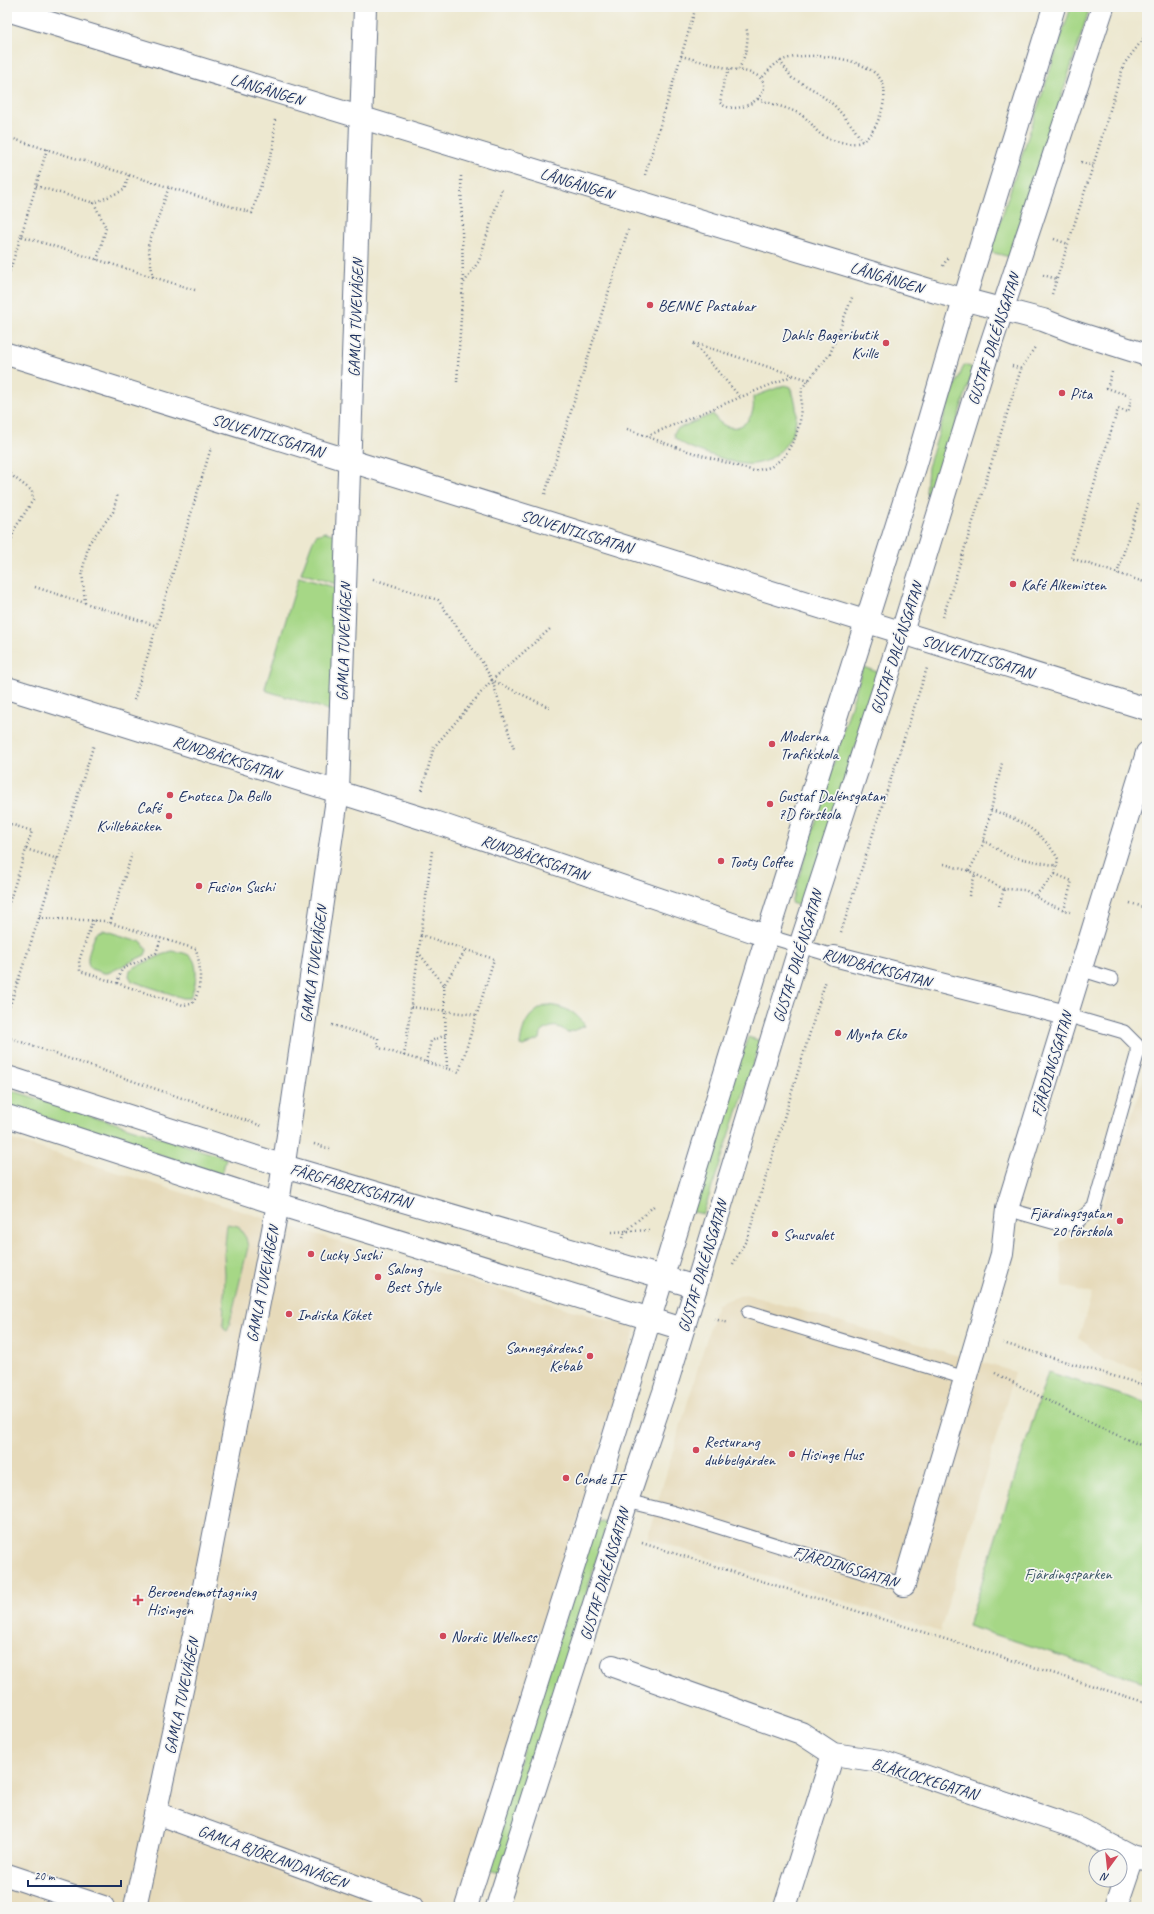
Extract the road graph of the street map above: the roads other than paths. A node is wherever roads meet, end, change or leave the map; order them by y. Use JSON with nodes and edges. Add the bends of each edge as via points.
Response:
{"nodes":[{"id":1,"x":365,"y":7,"type":"edge"},
{"id":2,"x":1054,"y":7,"type":"edge"},
{"id":3,"x":1103,"y":7,"type":"edge"},
{"id":4,"x":7,"y":10,"type":"edge"},
{"id":5,"x":362,"y":118,"type":"junction"},
{"id":6,"x":964,"y":300,"type":"junction"},
{"id":7,"x":1002,"y":310,"type":"junction"},
{"id":8,"x":7,"y":354,"type":"edge"},
{"id":9,"x":1147,"y":354,"type":"edge"},
{"id":10,"x":350,"y":460,"type":"junction"},
{"id":11,"x":868,"y":621,"type":"junction"},
{"id":12,"x":902,"y":632,"type":"junction"},
{"id":13,"x":7,"y":688,"type":"edge"},
{"id":14,"x":1147,"y":708,"type":"edge"},
{"id":15,"x":1147,"y":753,"type":"edge"},
{"id":16,"x":338,"y":792,"type":"junction"},
{"id":17,"x":767,"y":936,"type":"junction"},
{"id":18,"x":800,"y":946,"type":"junction"},
{"id":19,"x":834,"y":956,"type":"joint"},
{"id":20,"x":1080,"y":969,"type":"junction"},
{"id":21,"x":1112,"y":979,"type":"dead end"},
{"id":22,"x":1066,"y":1016,"type":"junction"},
{"id":23,"x":7,"y":1078,"type":"edge"},
{"id":24,"x":7,"y":1116,"type":"edge"},
{"id":25,"x":284,"y":1166,"type":"junction"},
{"id":26,"x":278,"y":1204,"type":"junction"},
{"id":27,"x":1007,"y":1209,"type":"junction"},
{"id":28,"x":661,"y":1277,"type":"junction"},
{"id":29,"x":696,"y":1287,"type":"junction"},
{"id":30,"x":749,"y":1312,"type":"dead end"},
{"id":31,"x":649,"y":1318,"type":"junction"},
{"id":32,"x":683,"y":1329,"type":"junction"},
{"id":33,"x":968,"y":1369,"type":"junction"},
{"id":34,"x":627,"y":1501,"type":"junction"},
{"id":35,"x":904,"y":1585,"type":"joint"},
{"id":36,"x":613,"y":1666,"type":"dead end"},
{"id":37,"x":832,"y":1754,"type":"junction"},
{"id":38,"x":156,"y":1813,"type":"junction"},
{"id":39,"x":1140,"y":1858,"type":"edge"},
{"id":40,"x":7,"y":1875,"type":"edge"},
{"id":41,"x":103,"y":1907,"type":"edge"},
{"id":42,"x":136,"y":1907,"type":"edge"},
{"id":43,"x":412,"y":1907,"type":"edge"},
{"id":44,"x":466,"y":1907,"type":"edge"},
{"id":45,"x":497,"y":1907,"type":"edge"},
{"id":46,"x":785,"y":1907,"type":"edge"},
{"id":47,"x":1116,"y":1907,"type":"edge"}],
"edges":[{"from":1,"to":5,"type":"street","name":"GAMLA TUVEVÄGEN"},
{"from":2,"to":6,"type":"street","name":"GUSTAF DALÉNSGATAN"},
{"from":3,"to":7,"type":"street","name":"GUSTAF DALÉNSGATAN"},
{"from":4,"to":5,"type":"street","name":"LÅNGÄNGEN"},
{"from":5,"to":6,"type":"street","name":"LÅNGÄNGEN"},
{"from":5,"to":10,"type":"street","name":"GAMLA TUVEVÄGEN"},
{"from":6,"to":7,"type":"street","name":"LÅNGÄNGEN"},
{"from":6,"to":11,"type":"street","name":"GUSTAF DALÉNSGATAN"},
{"from":7,"to":9,"type":"street","name":"LÅNGÄNGEN","via":[[1044,320]]},
{"from":7,"to":12,"type":"street","name":"GUSTAF DALÉNSGATAN"},
{"from":8,"to":10,"type":"street","name":"SOLVENTILSGATAN"},
{"from":10,"to":11,"type":"street","name":"SOLVENTILSGATAN"},
{"from":10,"to":16,"type":"street","name":"GAMLA TUVEVÄGEN"},
{"from":11,"to":12,"type":"street","name":"SOLVENTILSGATAN"},
{"from":11,"to":17,"type":"street","name":"GUSTAF DALÉNSGATAN"},
{"from":12,"to":14,"type":"street","name":"SOLVENTILSGATAN"},
{"from":12,"to":18,"type":"street","name":"GUSTAF DALÉNSGATAN"},
{"from":13,"to":16,"type":"street","name":"RUNDBÄCKSGATAN"},
{"from":15,"to":20,"type":"street","name":"FJÄRDINGSGATAN"},
{"from":16,"to":17,"type":"street","name":"RUNDBÄCKSGATAN"},
{"from":16,"to":25,"type":"street","name":"GAMLA TUVEVÄGEN"},
{"from":17,"to":18,"type":"lane","name":"RUNDBÄCKSGATAN"},
{"from":17,"to":28,"type":"street","name":"GUSTAF DALÉNSGATAN"},
{"from":18,"to":19,"type":"lane","name":"RUNDBÄCKSGATAN"},
{"from":18,"to":29,"type":"street","name":"GUSTAF DALÉNSGATAN"},
{"from":19,"to":22,"type":"street","name":"RUNDBÄCKSGATAN"},
{"from":20,"to":21,"type":"lane"},
{"from":20,"to":22,"type":"street","name":"FJÄRDINGSGATAN"},
{"from":22,"to":27,"type":"street","name":"FJÄRDINGSGATAN"},
{"from":22,"to":27,"type":"lane","via":[[1124,1032],[1137,1045],[1137,1055],[1094,1206],[1077,1222],[1063,1226]]},
{"from":23,"to":25,"type":"street","name":"FÄRGFABRIKSGATAN"},
{"from":24,"to":26,"type":"street"},
{"from":25,"to":26,"type":"street","name":"GAMLA TUVEVÄGEN"},
{"from":25,"to":28,"type":"street","name":"FÄRGFABRIKSGATAN"},
{"from":26,"to":31,"type":"street"},
{"from":26,"to":38,"type":"street","name":"GAMLA TUVEVÄGEN","via":[[201,1602]]},
{"from":27,"to":33,"type":"street","name":"FJÄRDINGSGATAN","via":[[1002,1254]]},
{"from":28,"to":29,"type":"street","name":"FÄRGFABRIKSGATAN"},
{"from":28,"to":31,"type":"street","name":"GUSTAF DALÉNSGATAN"},
{"from":29,"to":32,"type":"street","name":"GUSTAF DALÉNSGATAN"},
{"from":30,"to":33,"type":"lane"},
{"from":31,"to":32,"type":"street"},
{"from":31,"to":44,"type":"street","name":"GUSTAF DALÉNSGATAN"},
{"from":32,"to":34,"type":"street","name":"GUSTAF DALÉNSGATAN"},
{"from":33,"to":35,"type":"street","name":"FJÄRDINGSGATAN"},
{"from":34,"to":35,"type":"lane","name":"FJÄRDINGSGATAN","via":[[671,1512]]},
{"from":34,"to":45,"type":"street","name":"GUSTAF DALÉNSGATAN"},
{"from":36,"to":37,"type":"street","name":"BLÅKLOCKEGATAN","via":[[801,1733]]},
{"from":37,"to":39,"type":"street","name":"BLÅKLOCKEGATAN","via":[[880,1761],[1073,1826]]},
{"from":37,"to":46,"type":"street"},
{"from":38,"to":42,"type":"street","name":"GAMLA TUVEVÄGEN"},
{"from":38,"to":43,"type":"street","name":"GAMLA BJÖRLANDAVÄGEN"},
{"from":39,"to":47,"type":"street"},
{"from":40,"to":41,"type":"street"}]}
